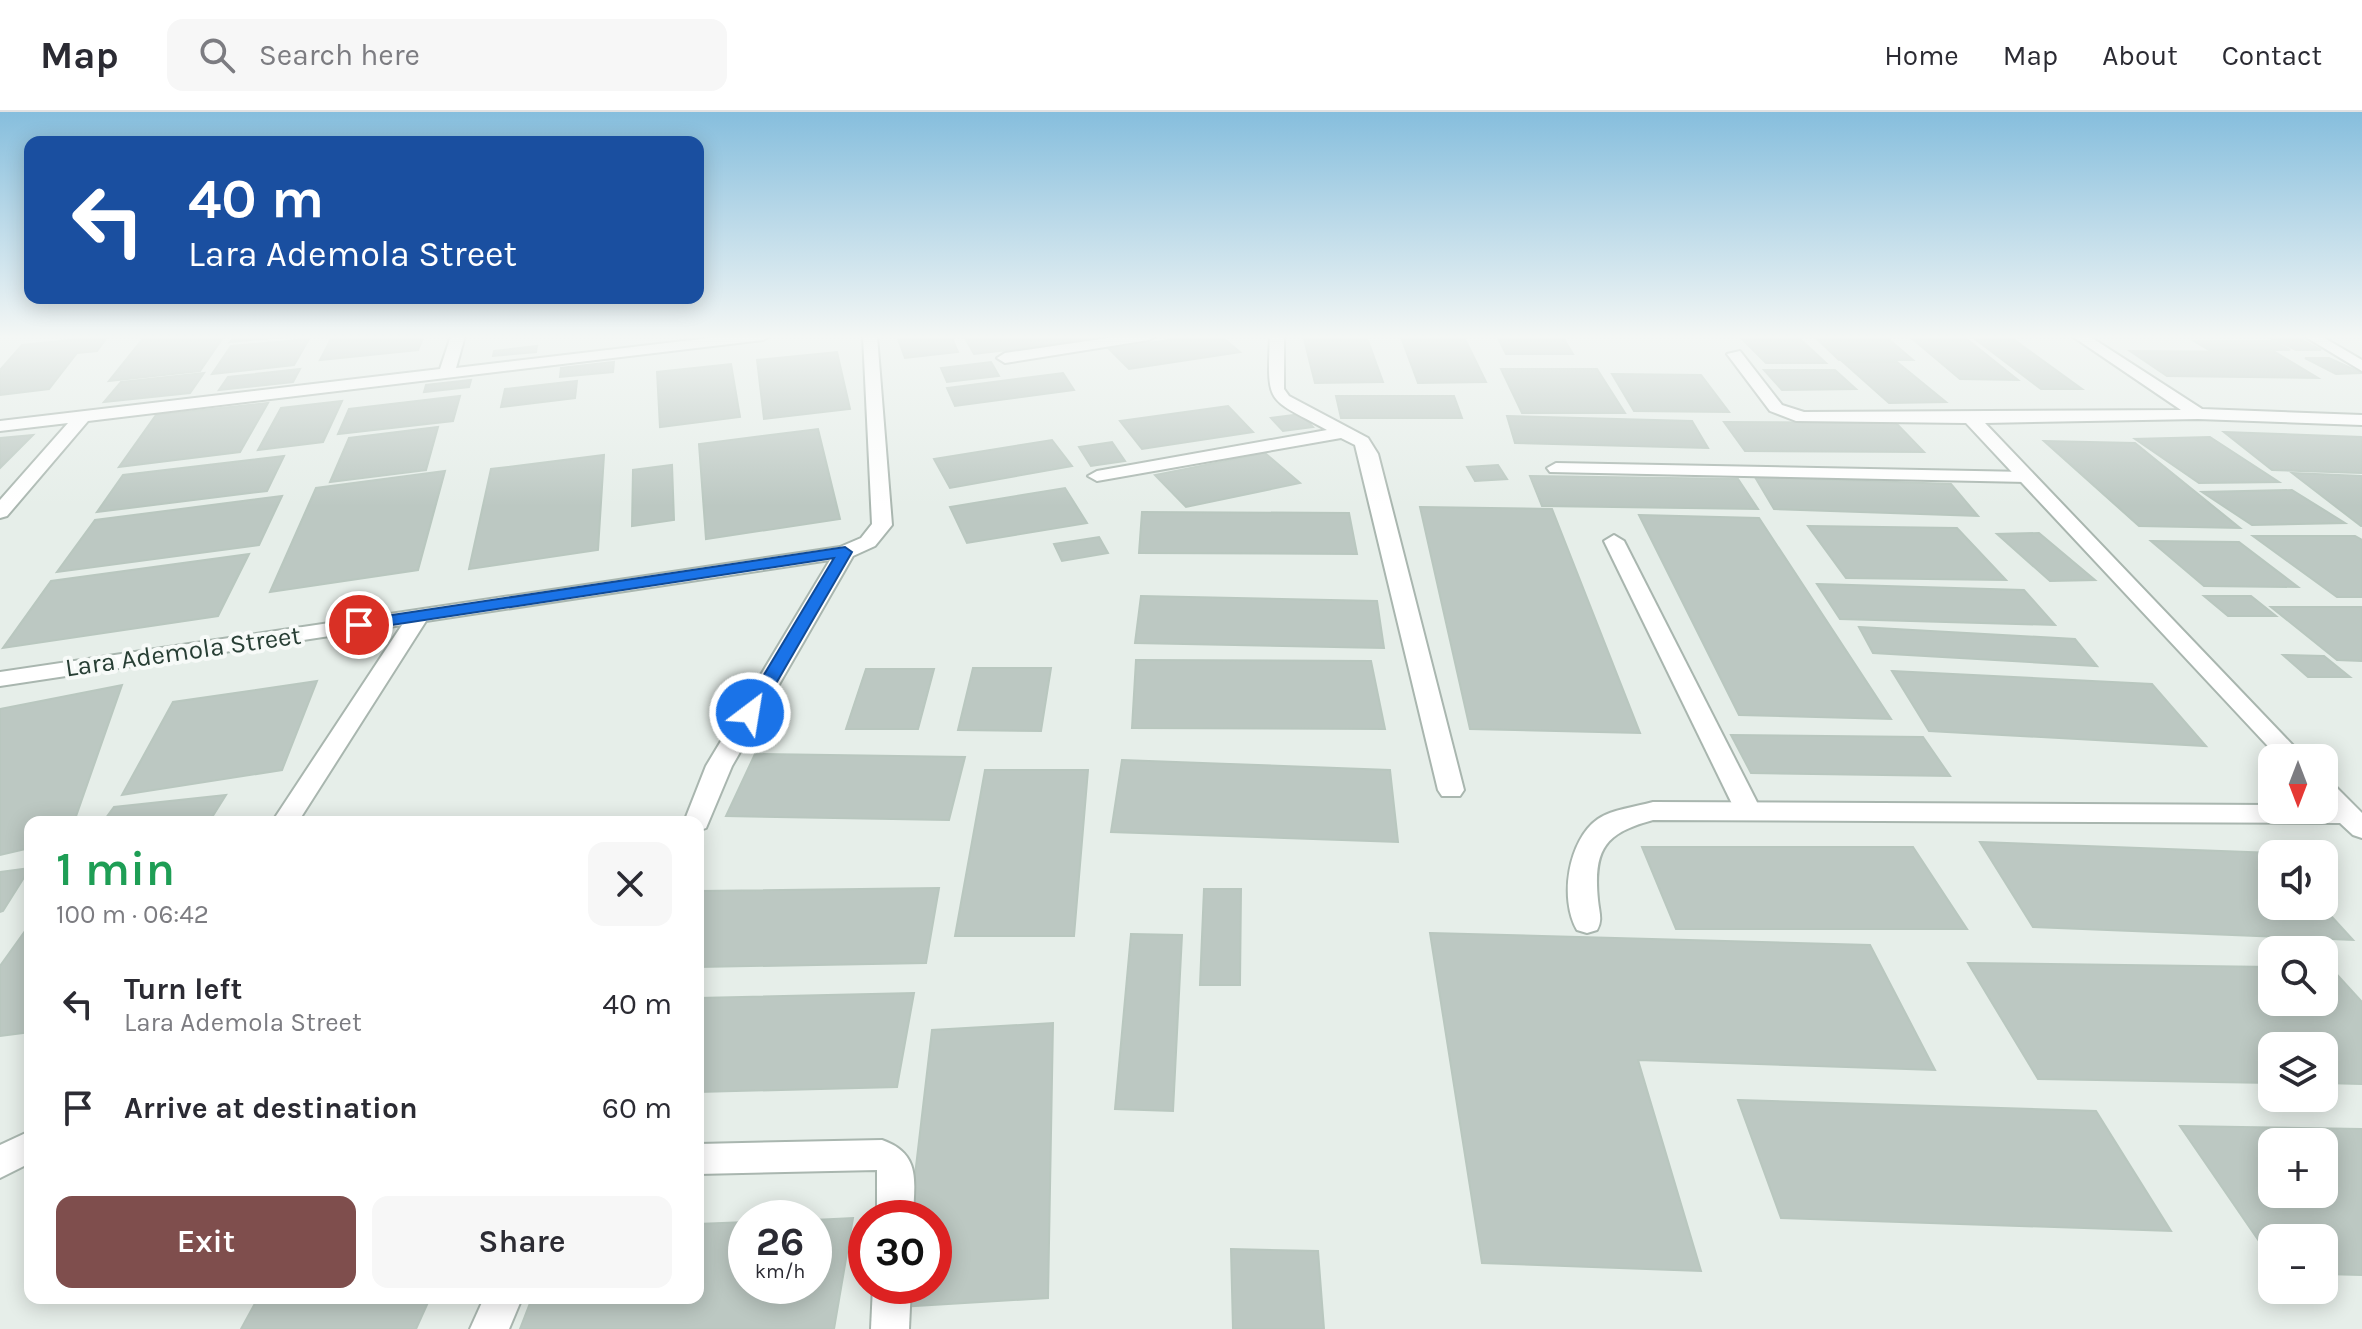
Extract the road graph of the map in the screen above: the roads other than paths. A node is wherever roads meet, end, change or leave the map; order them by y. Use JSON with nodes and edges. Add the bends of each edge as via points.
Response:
{"nodes":[{"id":1,"x":271,"y":393,"type":"edge"},
{"id":2,"x":874,"y":393,"type":"edge"},
{"id":3,"x":1279,"y":393,"type":"edge"},
{"id":4,"x":1764,"y":393,"type":"edge"},
{"id":5,"x":2166,"y":393,"type":"edge"},
{"id":6,"x":2198,"y":414,"type":"junction"},
{"id":7,"x":83,"y":416,"type":"junction"},
{"id":8,"x":1971,"y":418,"type":"junction"},
{"id":9,"x":2362,"y":420,"type":"edge"},
{"id":10,"x":0,"y":426,"type":"edge"},
{"id":11,"x":1344,"y":432,"type":"junction"},
{"id":12,"x":1556,"y":468,"type":"dead end"},
{"id":13,"x":1097,"y":476,"type":"dead end"},
{"id":14,"x":2027,"y":477,"type":"junction"},
{"id":15,"x":0,"y":512,"type":"edge"},
{"id":16,"x":1614,"y":541,"type":"dead end"},
{"id":17,"x":845,"y":552,"type":"junction"},
{"id":18,"x":419,"y":616,"type":"junction"},
{"id":19,"x":0,"y":679,"type":"edge"},
{"id":20,"x":2280,"y":744,"type":"edge"},
{"id":21,"x":1451,"y":790,"type":"dead end"},
{"id":22,"x":2338,"y":805,"type":"edge"},
{"id":23,"x":1749,"y":812,"type":"junction"},
{"id":24,"x":289,"y":816,"type":"edge"},
{"id":25,"x":699,"y":816,"type":"edge"},
{"id":26,"x":2354,"y":822,"type":"edge"},
{"id":27,"x":1587,"y":923,"type":"dead end"},
{"id":28,"x":24,"y":1149,"type":"edge"},
{"id":29,"x":704,"y":1159,"type":"edge"},
{"id":30,"x":0,"y":1163,"type":"edge"},
{"id":31,"x":896,"y":1200,"type":"edge"},
{"id":32,"x":500,"y":1304,"type":"edge"},
{"id":33,"x":891,"y":1304,"type":"edge"},
{"id":34,"x":489,"y":1329,"type":"edge"},
{"id":35,"x":890,"y":1329,"type":"edge"}],
"edges":[{"from":1,"to":7,"type":"street"},
{"from":2,"to":17,"type":"street","name":"Lara Ademola Street","via":[[882,525],[868,542]]},
{"from":3,"to":11,"type":"street"},
{"from":4,"to":8,"type":"street","via":[[1776,408],[1802,417]]},
{"from":5,"to":6,"type":"street"},
{"from":6,"to":8,"type":"street"},
{"from":6,"to":9,"type":"street"},
{"from":7,"to":10,"type":"street"},
{"from":7,"to":15,"type":"street"},
{"from":8,"to":14,"type":"street"},
{"from":11,"to":13,"type":"street"},
{"from":11,"to":21,"type":"street","via":[[1362,442],[1369,454]]},
{"from":12,"to":14,"type":"street"},
{"from":14,"to":20,"type":"street"},
{"from":16,"to":23,"type":"street"},
{"from":17,"to":18,"type":"street","name":"Lara Ademola Street"},
{"from":17,"to":25,"type":"street","via":[[719,766]]},
{"from":18,"to":19,"type":"street","name":"Lara Ademola Street"},
{"from":18,"to":24,"type":"street"},
{"from":22,"to":26,"type":"street"},
{"from":23,"to":26,"type":"street"},
{"from":23,"to":27,"type":"street","via":[[1653,811],[1606,825],[1590,847],[1581,882]]},
{"from":28,"to":30,"type":"street"},
{"from":29,"to":31,"type":"street","via":[[882,1155],[893,1162]]},
{"from":32,"to":34,"type":"street"},
{"from":33,"to":35,"type":"street"}]}
